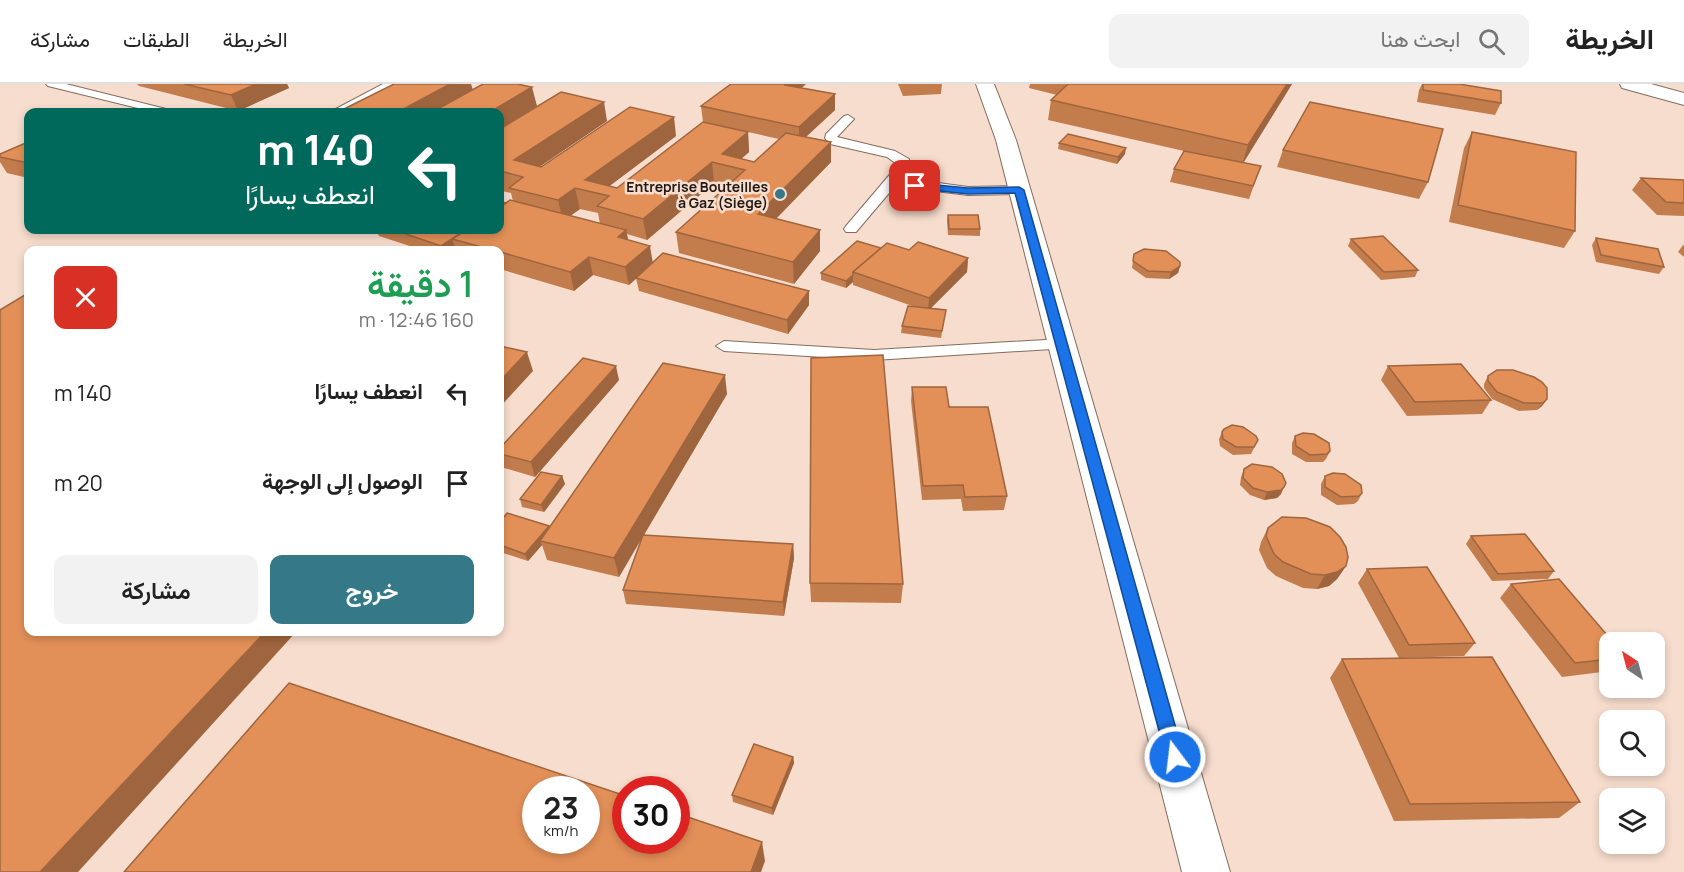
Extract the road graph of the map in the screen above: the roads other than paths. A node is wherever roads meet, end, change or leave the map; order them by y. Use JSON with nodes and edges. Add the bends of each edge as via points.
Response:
{"nodes":[{"id":1,"x":52,"y":84,"type":"edge"},
{"id":2,"x":392,"y":84,"type":"edge"},
{"id":3,"x":985,"y":84,"type":"edge"},
{"id":4,"x":1629,"y":84,"type":"edge"},
{"id":5,"x":1684,"y":99,"type":"edge"},
{"id":6,"x":150,"y":108,"type":"edge"},
{"id":7,"x":344,"y":108,"type":"edge"},
{"id":8,"x":849,"y":119,"type":"dead end"},
{"id":9,"x":891,"y":181,"type":"junction"},
{"id":10,"x":1019,"y":190,"type":"junction"},
{"id":11,"x":851,"y":229,"type":"dead end"},
{"id":12,"x":1062,"y":344,"type":"junction"},
{"id":13,"x":724,"y":346,"type":"dead end"},
{"id":14,"x":1206,"y":872,"type":"edge"}],
"edges":[{"from":1,"to":6,"type":"lane"},
{"from":2,"to":7,"type":"lane"},
{"from":3,"to":10,"type":"street"},
{"from":4,"to":5,"type":"street"},
{"from":8,"to":9,"type":"lane","via":[[831,138],[902,159],[904,166]]},
{"from":9,"to":10,"type":"lane","via":[[968,191]]},
{"from":9,"to":11,"type":"lane"},
{"from":10,"to":12,"type":"street"},
{"from":12,"to":13,"type":"lane","via":[[874,355]]},
{"from":12,"to":14,"type":"street"}]}
